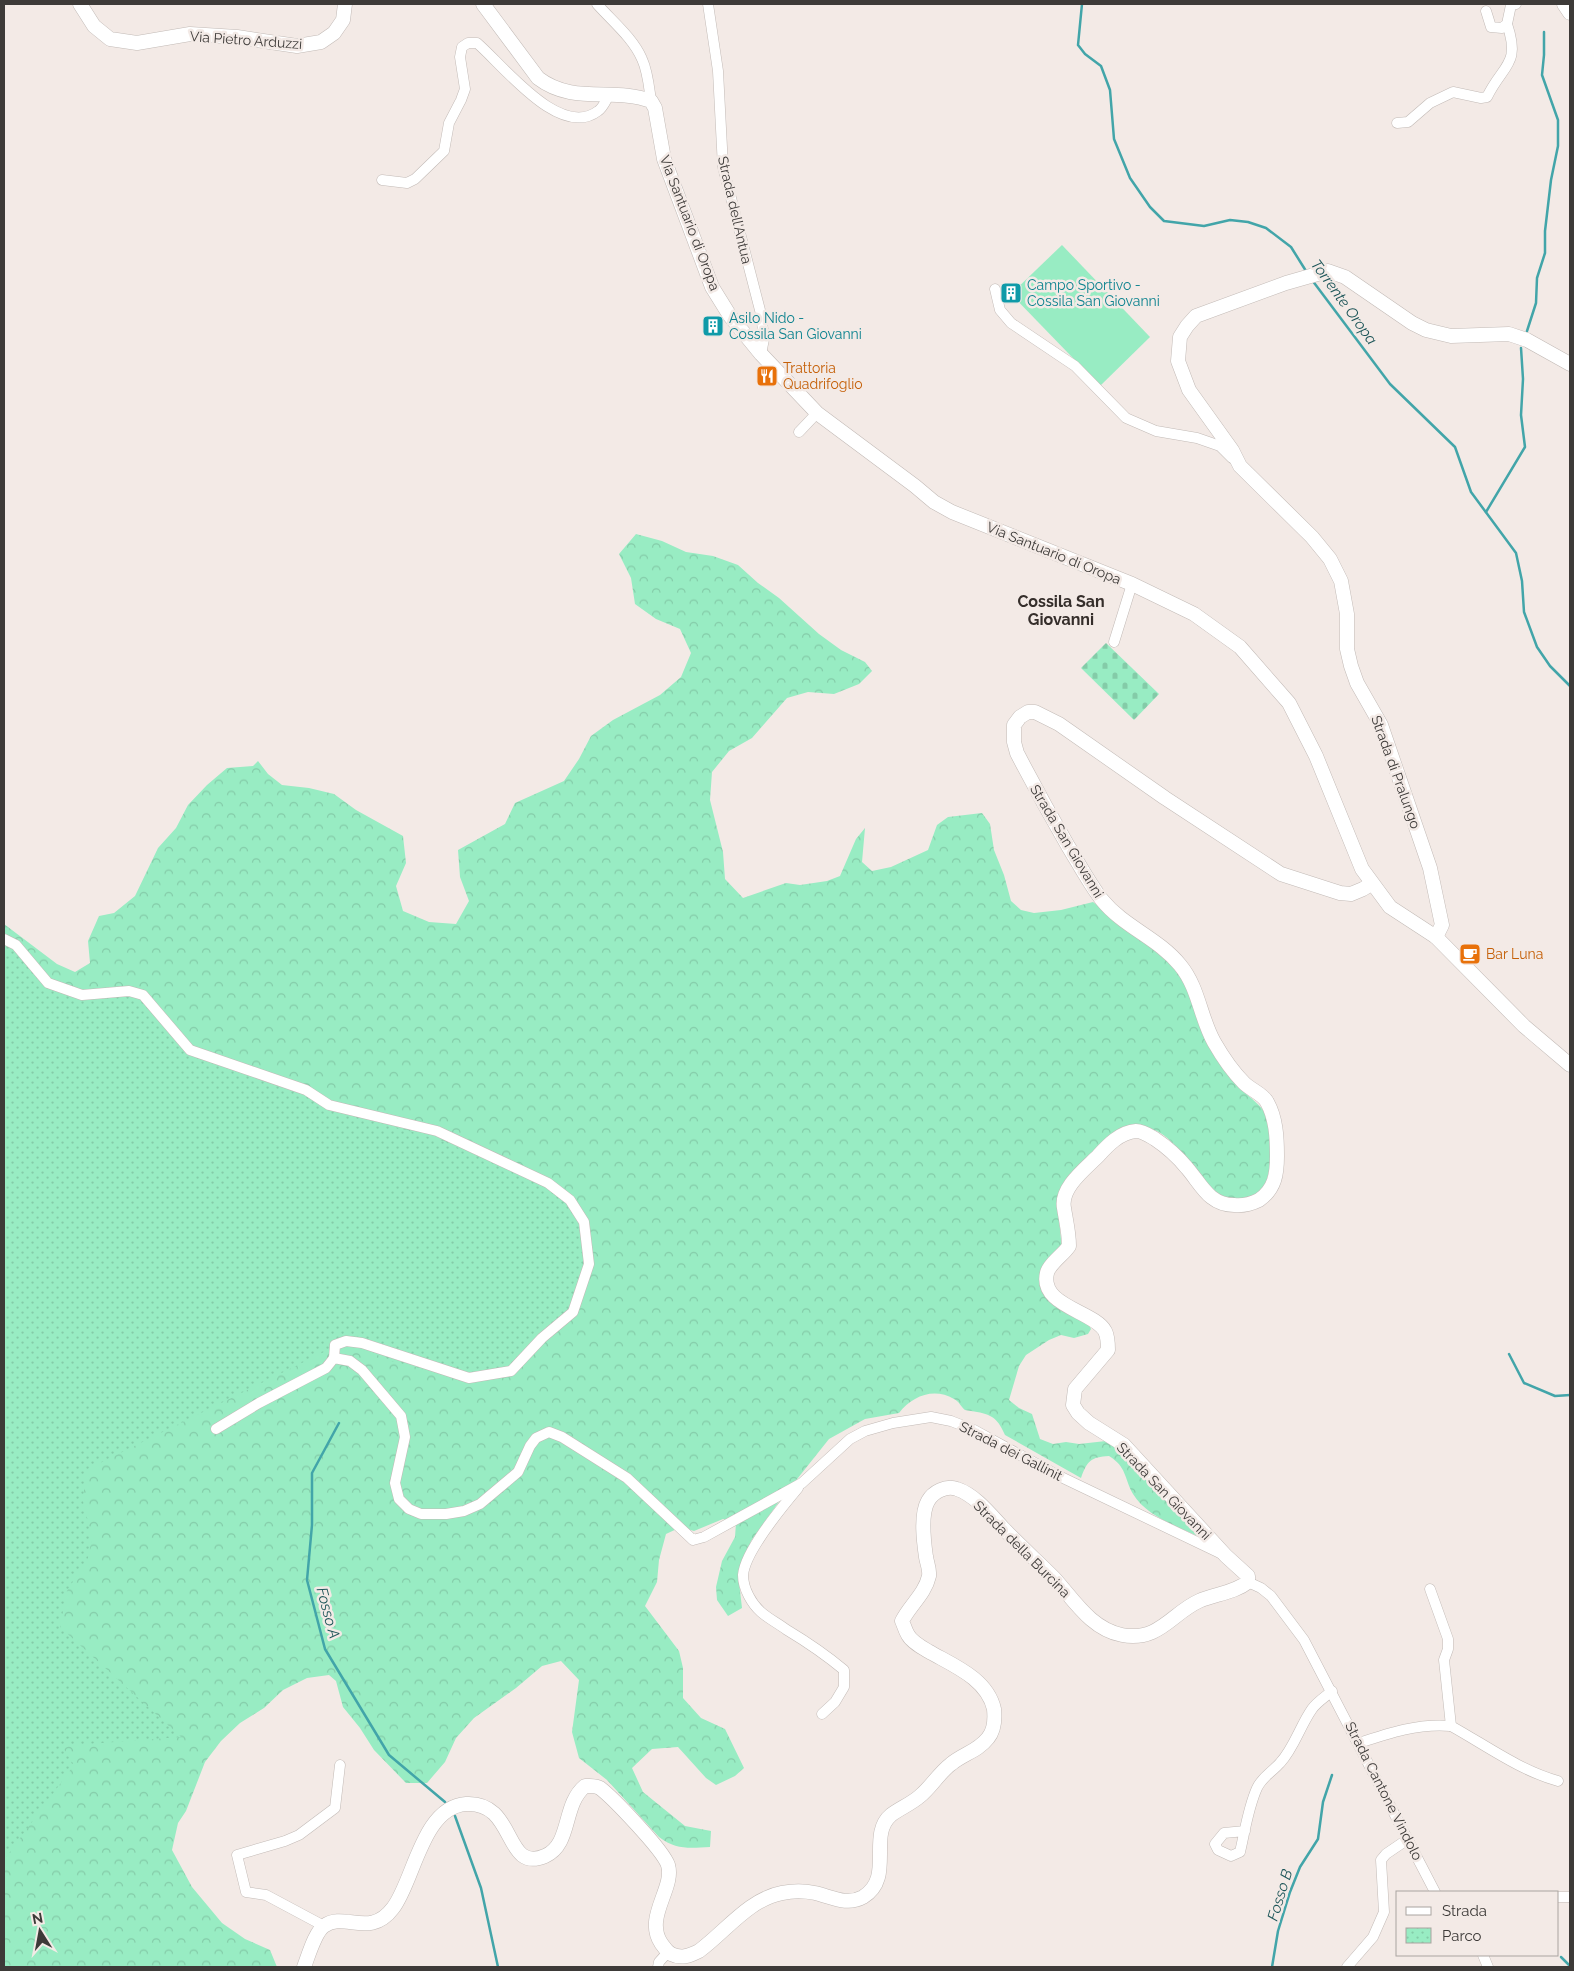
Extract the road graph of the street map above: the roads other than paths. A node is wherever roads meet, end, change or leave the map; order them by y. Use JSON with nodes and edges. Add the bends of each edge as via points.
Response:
{"nodes":[{"id":1,"x":80,"y":4,"type":"edge"},
{"id":2,"x":345,"y":4,"type":"edge"},
{"id":3,"x":483,"y":4,"type":"edge"},
{"id":4,"x":597,"y":4,"type":"edge"},
{"id":5,"x":708,"y":4,"type":"edge"},
{"id":6,"x":1516,"y":4,"type":"edge"},
{"id":7,"x":1564,"y":4,"type":"edge"},
{"id":8,"x":1486,"y":11,"type":"dead end"},
{"id":9,"x":1570,"y":13,"type":"edge"},
{"id":10,"x":1507,"y":24,"type":"junction"},
{"id":11,"x":608,"y":95,"type":"junction"},
{"id":12,"x":652,"y":102,"type":"junction"},
{"id":13,"x":1397,"y":123,"type":"dead end"},
{"id":14,"x":382,"y":180,"type":"dead end"},
{"id":15,"x":995,"y":289,"type":"dead end"},
{"id":16,"x":761,"y":354,"type":"junction"},
{"id":17,"x":1570,"y":364,"type":"edge"},
{"id":18,"x":817,"y":413,"type":"junction"},
{"id":19,"x":799,"y":432,"type":"dead end"},
{"id":20,"x":1240,"y":466,"type":"junction"},
{"id":21,"x":1132,"y":584,"type":"junction"},
{"id":22,"x":1114,"y":642,"type":"dead end"},
{"id":23,"x":1371,"y":884,"type":"junction"},
{"id":24,"x":1436,"y":937,"type":"junction"},
{"id":25,"x":4,"y":939,"type":"edge"},
{"id":26,"x":1570,"y":1065,"type":"edge"},
{"id":27,"x":334,"y":1358,"type":"junction"},
{"id":28,"x":216,"y":1430,"type":"dead end"},
{"id":29,"x":802,"y":1483,"type":"junction"},
{"id":30,"x":1226,"y":1556,"type":"junction"},
{"id":31,"x":1248,"y":1582,"type":"junction"},
{"id":32,"x":1430,"y":1589,"type":"dead end"},
{"id":33,"x":1332,"y":1691,"type":"junction"},
{"id":34,"x":822,"y":1714,"type":"dead end"},
{"id":35,"x":1451,"y":1726,"type":"junction"},
{"id":36,"x":1359,"y":1743,"type":"junction"},
{"id":37,"x":340,"y":1765,"type":"dead end"},
{"id":38,"x":1558,"y":1781,"type":"dead end"},
{"id":39,"x":1245,"y":1831,"type":"dead end"},
{"id":40,"x":1408,"y":1839,"type":"junction"},
{"id":41,"x":1435,"y":1891,"type":"edge"},
{"id":42,"x":324,"y":1926,"type":"junction"},
{"id":43,"x":668,"y":1952,"type":"junction"},
{"id":44,"x":304,"y":1967,"type":"edge"},
{"id":45,"x":658,"y":1967,"type":"edge"},
{"id":46,"x":1347,"y":1967,"type":"edge"}],
"edges":[{"from":1,"to":2,"type":"street","name":"Via Pietro Arduzzi","via":[[94,26],[110,39],[137,43],[190,34],[237,36],[298,46],[321,42],[334,33],[343,20]]},
{"from":3,"to":11,"type":"street","via":[[538,78],[548,86],[559,91]]},
{"from":4,"to":12,"type":"street","name":"Via Santuario di Oropa","via":[[642,58]]},
{"from":5,"to":16,"type":"street","name":"Strada dell'Antua","via":[[718,71],[723,168],[761,314],[764,339]]},
{"from":6,"to":10,"type":"street","via":[[1511,5]]},
{"from":7,"to":9,"type":"street"},
{"from":8,"to":10,"type":"street","via":[[1491,27],[1502,28]]},
{"from":10,"to":13,"type":"street","via":[[1513,42],[1512,57],[1487,97],[1453,92],[1430,103],[1408,122]]},
{"from":11,"to":12,"type":"street","via":[[639,97]]},
{"from":11,"to":14,"type":"street","via":[[600,110],[588,117],[572,118],[538,100],[478,43],[468,43],[462,47],[460,57],[464,89],[449,123],[444,151],[407,183]]},
{"from":12,"to":16,"type":"street","name":"Via Santuario di Oropa","via":[[664,159],[712,286],[730,316]]},
{"from":15,"to":20,"type":"street","via":[[1000,310],[1011,323],[1075,366],[1126,418],[1156,431],[1198,438],[1220,446]]},
{"from":16,"to":18,"type":"street","name":"Via Santuario di Oropa"},
{"from":17,"to":20,"type":"street","name":"Strada di Pralungo","via":[[1527,340],[1509,334],[1451,336],[1426,330],[1345,277],[1328,270],[1196,316],[1180,337],[1178,361],[1189,390]]},
{"from":18,"to":19,"type":"street"},
{"from":18,"to":21,"type":"street","name":"Via Santuario di Oropa","via":[[934,502],[952,512]]},
{"from":20,"to":24,"type":"street","name":"Strada di Pralungo","via":[[1312,537],[1330,559],[1341,581],[1348,614],[1347,650],[1351,666],[1381,724],[1430,868],[1442,925]]},
{"from":21,"to":22,"type":"street"},
{"from":21,"to":23,"type":"street","name":"Via Santuario di Oropa","via":[[1194,614],[1240,647],[1289,703],[1316,756]]},
{"from":23,"to":24,"type":"street","name":"Via Santuario di Oropa","via":[[1390,907]]},
{"from":23,"to":30,"type":"street","name":"Strada San Giovanni","via":[[1351,894],[1340,893],[1281,874],[1059,724],[1035,712],[1028,712],[1014,725],[1017,753],[1086,878],[1116,914],[1156,942],[1180,965],[1195,991],[1214,1042],[1245,1084],[1266,1099],[1274,1119],[1276,1180],[1269,1192],[1242,1206],[1220,1203],[1208,1195],[1175,1155],[1148,1135],[1137,1131],[1118,1138],[1078,1175],[1070,1187],[1063,1206],[1069,1246],[1047,1274],[1048,1287],[1054,1295],[1104,1329],[1108,1340],[1108,1350],[1075,1389],[1074,1405],[1078,1413],[1124,1445]]},
{"from":24,"to":26,"type":"street","name":"Via Santuario di Oropa","via":[[1524,1026]]},
{"from":25,"to":27,"type":"street","via":[[16,945],[48,983],[82,995],[129,991],[144,995],[190,1050],[306,1090],[329,1105],[437,1131],[548,1183],[570,1200],[584,1222],[589,1264],[573,1312],[542,1338],[511,1371],[469,1378],[362,1343],[346,1341],[335,1345]]},
{"from":27,"to":28,"type":"street","via":[[326,1368]]},
{"from":27,"to":29,"type":"street","name":"Strada dei Gallinit","via":[[350,1361],[362,1370],[401,1416],[405,1437],[394,1483],[399,1499],[409,1509],[421,1514],[464,1511],[480,1504],[518,1472],[536,1438],[550,1432],[626,1478],[693,1540]]},
{"from":29,"to":30,"type":"street","name":"Strada dei Gallinit","via":[[850,1439],[865,1431],[893,1423],[940,1418],[974,1430],[1059,1476]]},
{"from":29,"to":34,"type":"street","via":[[752,1550],[743,1575],[747,1592],[762,1614],[844,1670],[844,1687]]},
{"from":30,"to":31,"type":"street","name":"Strada San Giovanni","via":[[1248,1576]]},
{"from":31,"to":33,"type":"street","name":"Strada Cantone Vindolo","via":[[1271,1596],[1304,1640]]},
{"from":31,"to":43,"type":"street","name":"Strada della Burcina","via":[[1199,1601],[1151,1632],[1124,1635],[1090,1619],[983,1507],[955,1488],[936,1492],[927,1502],[923,1533],[930,1574],[902,1621],[908,1636],[917,1644],[966,1672],[985,1690],[994,1709],[989,1737],[952,1762],[920,1796],[889,1817],[882,1830],[879,1874],[864,1896],[847,1902],[815,1893],[781,1893],[752,1906],[691,1956],[679,1958]]},
{"from":32,"to":35,"type":"street","via":[[1448,1639],[1444,1660]]},
{"from":33,"to":36,"type":"street","name":"Strada Cantone Vindolo"},
{"from":33,"to":39,"type":"street","via":[[1311,1711],[1281,1762],[1258,1786]]},
{"from":35,"to":36,"type":"street","via":[[1414,1727]]},
{"from":35,"to":38,"type":"street","via":[[1515,1764]]},
{"from":36,"to":40,"type":"street","name":"Strada Cantone Vindolo"},
{"from":37,"to":42,"type":"street","via":[[335,1808],[299,1835],[237,1855],[246,1892],[266,1894]]},
{"from":40,"to":41,"type":"street","name":"Strada Cantone Vindolo"},
{"from":40,"to":46,"type":"street","via":[[1381,1860],[1384,1912],[1373,1937]]},
{"from":42,"to":43,"type":"street","via":[[336,1922],[361,1925],[378,1922],[393,1909],[430,1830],[456,1806],[467,1804],[490,1810],[506,1827],[523,1857],[544,1857],[560,1845],[574,1798],[585,1786],[591,1786],[606,1794],[646,1835],[668,1866],[668,1880],[656,1928]]},
{"from":42,"to":44,"type":"street"},
{"from":43,"to":45,"type":"street"}]}
